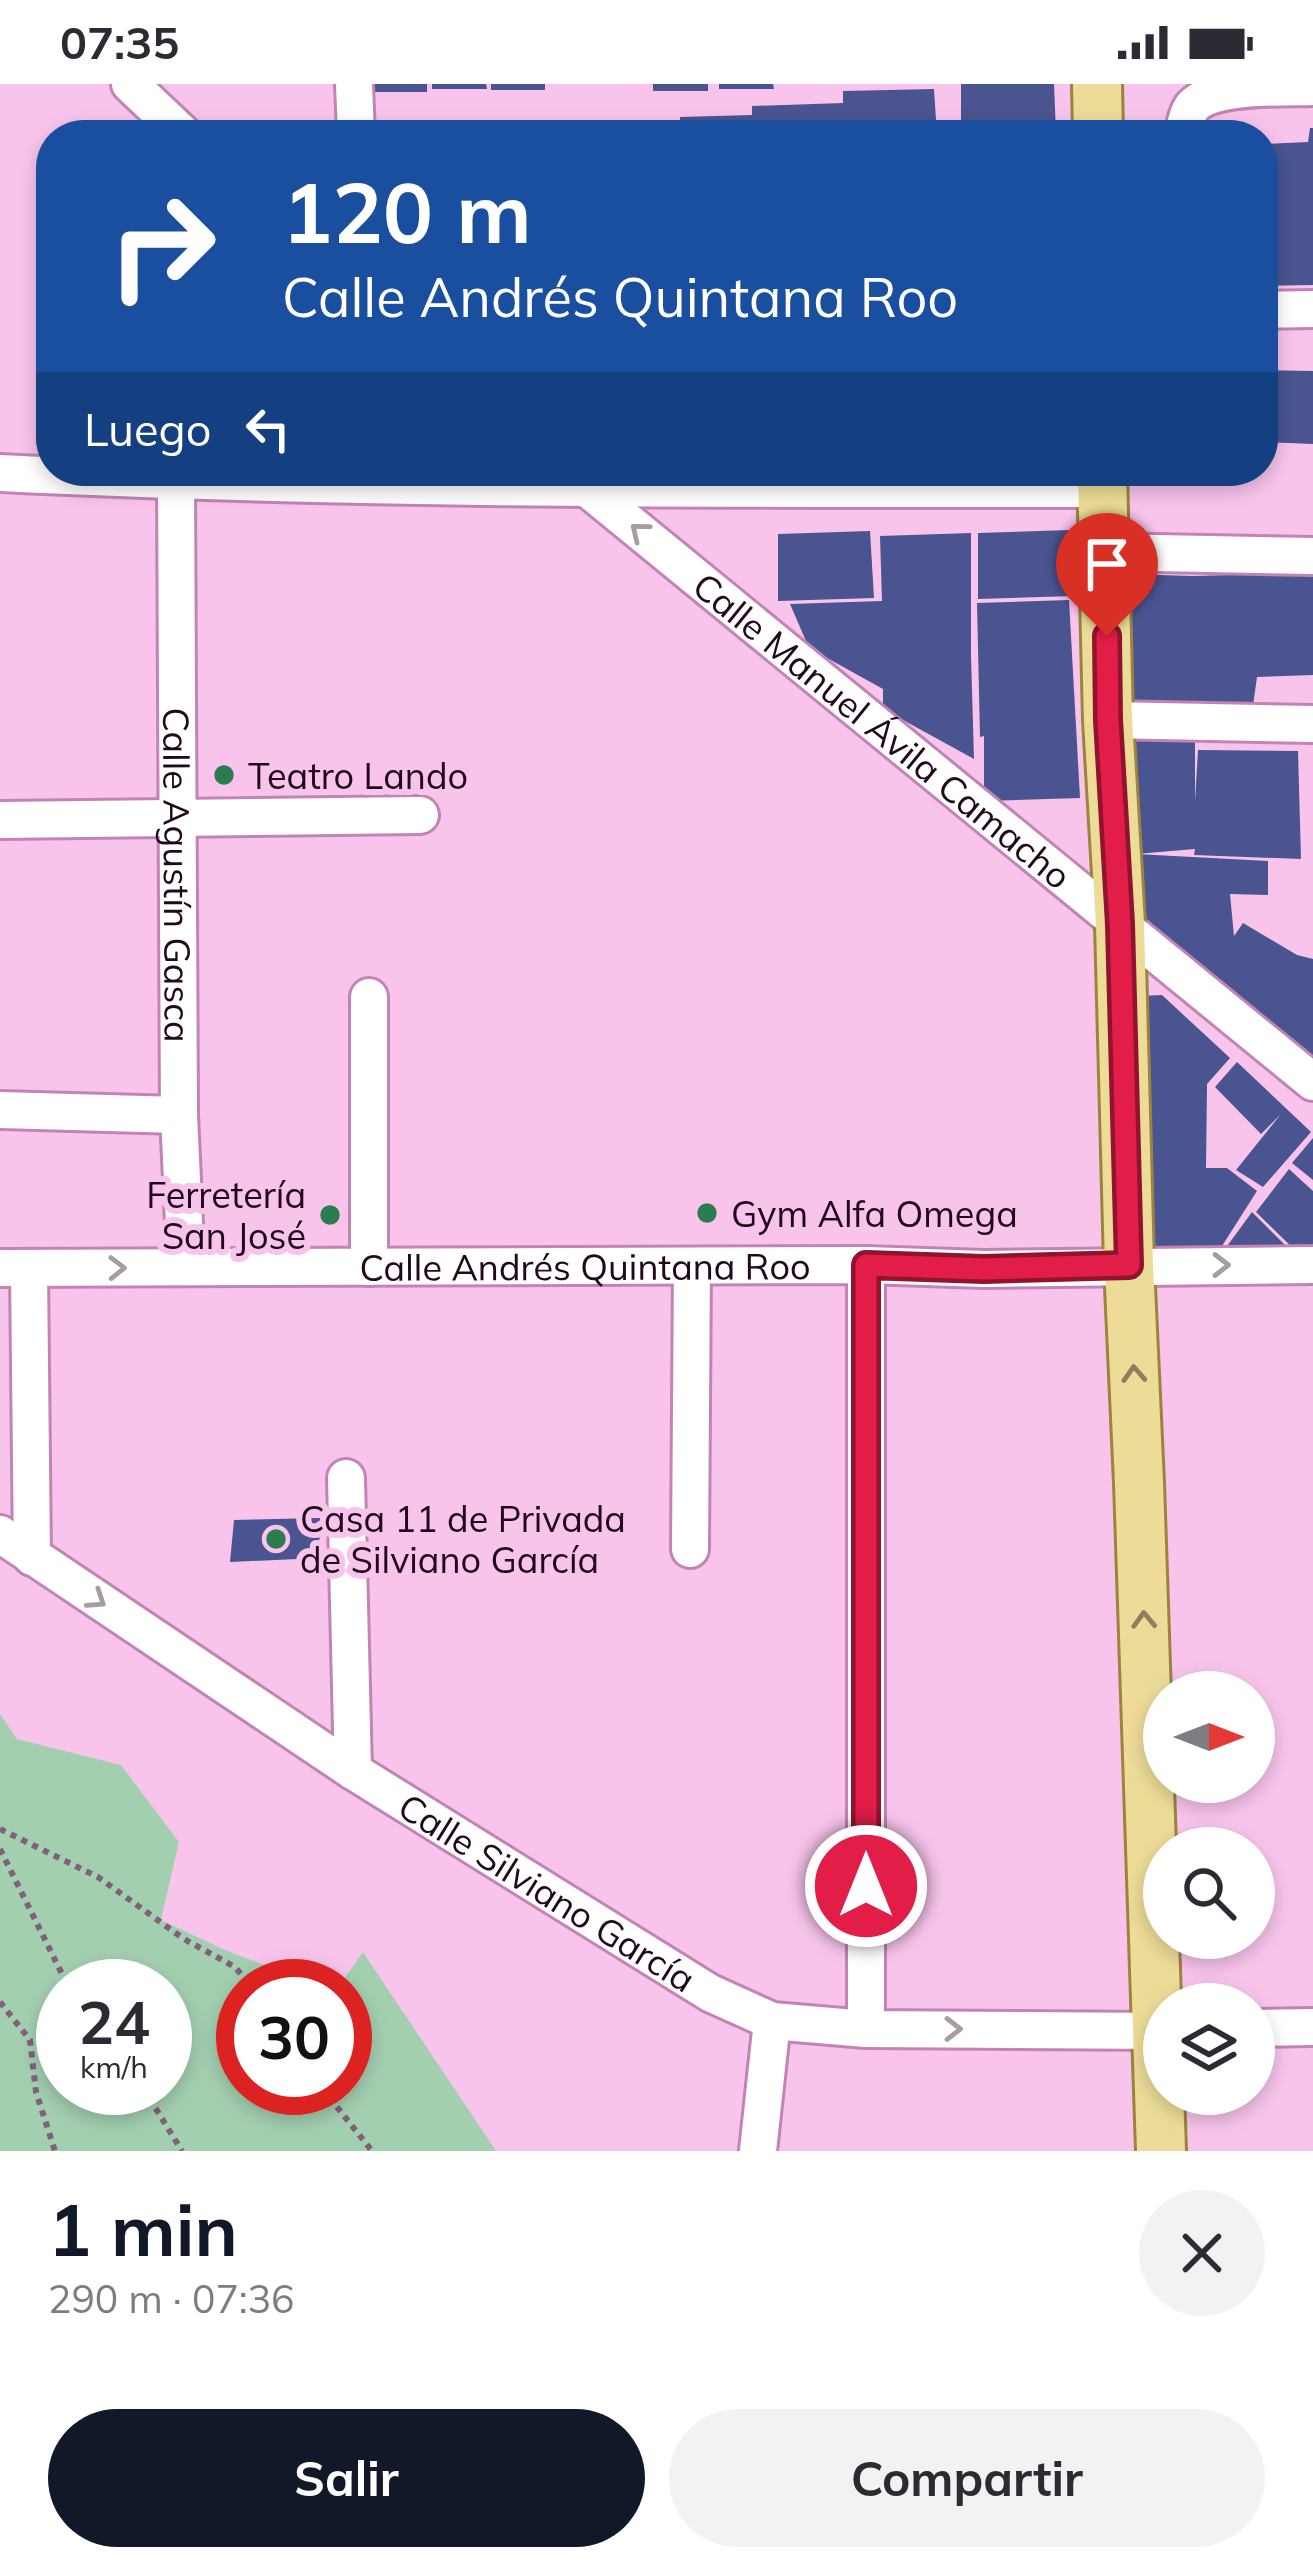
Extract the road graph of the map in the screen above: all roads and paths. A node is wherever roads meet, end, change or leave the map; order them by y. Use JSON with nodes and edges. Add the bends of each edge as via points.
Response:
{"nodes":[{"id":1,"x":130,"y":84,"type":"edge"},
{"id":2,"x":354,"y":84,"type":"edge"},
{"id":3,"x":1097,"y":84,"type":"edge"},
{"id":4,"x":1313,"y":87,"type":"edge"},
{"id":5,"x":168,"y":120,"type":"edge"},
{"id":6,"x":355,"y":120,"type":"edge"},
{"id":7,"x":1098,"y":120,"type":"edge"},
{"id":8,"x":1187,"y":120,"type":"edge"},
{"id":9,"x":1313,"y":309,"type":"edge"},
{"id":10,"x":1278,"y":310,"type":"edge"},
{"id":11,"x":0,"y":473,"type":"edge"},
{"id":12,"x":36,"y":475,"type":"edge"},
{"id":13,"x":176,"y":486,"type":"edge"},
{"id":14,"x":584,"y":486,"type":"edge"},
{"id":15,"x":1102,"y":486,"type":"edge"},
{"id":16,"x":1105,"y":552,"type":"junction"},
{"id":17,"x":1313,"y":556,"type":"edge"},
{"id":18,"x":1108,"y":720,"type":"junction"},
{"id":19,"x":1313,"y":724,"type":"edge"},
{"id":20,"x":420,"y":815,"type":"dead end"},
{"id":21,"x":179,"y":819,"type":"junction"},
{"id":22,"x":0,"y":820,"type":"edge"},
{"id":23,"x":1120,"y":924,"type":"junction"},
{"id":24,"x":369,"y":997,"type":"dead end"},
{"id":25,"x":1313,"y":1082,"type":"edge"},
{"id":26,"x":0,"y":1110,"type":"edge"},
{"id":27,"x":179,"y":1115,"type":"junction"},
{"id":28,"x":866,"y":1265,"type":"junction"},
{"id":29,"x":1129,"y":1265,"type":"junction"},
{"id":30,"x":1313,"y":1265,"type":"edge"},
{"id":31,"x":692,"y":1266,"type":"junction"},
{"id":32,"x":186,"y":1267,"type":"junction"},
{"id":33,"x":369,"y":1267,"type":"junction"},
{"id":34,"x":15,"y":1269,"type":"edge"},
{"id":35,"x":346,"y":1478,"type":"dead end"},
{"id":36,"x":0,"y":1534,"type":"edge"},
{"id":37,"x":690,"y":1549,"type":"dead end"},
{"id":38,"x":32,"y":1557,"type":"junction"},
{"id":39,"x":353,"y":1771,"type":"junction"},
{"id":40,"x":0,"y":1829,"type":"edge"},
{"id":41,"x":0,"y":1849,"type":"edge"},
{"id":42,"x":55,"y":1959,"type":"edge"},
{"id":43,"x":222,"y":1959,"type":"edge"},
{"id":44,"x":1159,"y":1983,"type":"edge"},
{"id":45,"x":0,"y":2002,"type":"edge"},
{"id":46,"x":772,"y":2021,"type":"junction"},
{"id":47,"x":1313,"y":2027,"type":"edge"},
{"id":48,"x":1275,"y":2028,"type":"edge"},
{"id":49,"x":866,"y":2029,"type":"junction"},
{"id":50,"x":1143,"y":2031,"type":"edge"},
{"id":51,"x":159,"y":2115,"type":"edge"},
{"id":52,"x":343,"y":2115,"type":"edge"},
{"id":53,"x":1161,"y":2115,"type":"edge"},
{"id":54,"x":55,"y":2151,"type":"edge"},
{"id":55,"x":182,"y":2151,"type":"edge"},
{"id":56,"x":372,"y":2151,"type":"edge"},
{"id":57,"x":758,"y":2151,"type":"edge"},
{"id":58,"x":1161,"y":2151,"type":"edge"}],
"edges":[{"from":1,"to":5,"type":"street"},
{"from":2,"to":6,"type":"street"},
{"from":3,"to":7,"type":"main road"},
{"from":4,"to":8,"type":"street","via":[[1214,92]]},
{"from":9,"to":10,"type":"street"},
{"from":11,"to":12,"type":"street"},
{"from":13,"to":21,"type":"street","name":"Calle Agustín Gasca"},
{"from":23,"to":14,"type":"street","name":"Calle Manuel Ávila Camacho","one_way":true},
{"from":15,"to":16,"type":"main road"},
{"from":16,"to":17,"type":"street"},
{"from":16,"to":18,"type":"main road"},
{"from":18,"to":19,"type":"street"},
{"from":18,"to":23,"type":"main road"},
{"from":20,"to":21,"type":"street"},
{"from":21,"to":22,"type":"street"},
{"from":21,"to":27,"type":"street","name":"Calle Agustín Gasca"},
{"from":23,"to":25,"type":"street","name":"Calle Manuel Ávila Camacho"},
{"from":23,"to":29,"type":"main road"},
{"from":24,"to":33,"type":"street"},
{"from":26,"to":27,"type":"street"},
{"from":27,"to":32,"type":"street","name":"Calle Agustín Gasca"},
{"from":28,"to":29,"type":"street","name":"Calle Andrés Quintana Roo"},
{"from":28,"to":31,"type":"street","name":"Calle Andrés Quintana Roo"},
{"from":28,"to":49,"type":"street"},
{"from":29,"to":30,"type":"street","name":"Calle Andrés Quintana Roo","one_way":true},
{"from":44,"to":29,"type":"main road","one_way":true},
{"from":31,"to":33,"type":"street","name":"Calle Andrés Quintana Roo"},
{"from":31,"to":37,"type":"street"},
{"from":32,"to":33,"type":"street","name":"Calle Andrés Quintana Roo"},
{"from":34,"to":32,"type":"street","name":"Calle Andrés Quintana Roo","one_way":true},
{"from":34,"to":38,"type":"street"},
{"from":35,"to":39,"type":"street"},
{"from":36,"to":38,"type":"street","name":"Calle Silviano García"},
{"from":38,"to":39,"type":"street","name":"Calle Silviano García","one_way":true},
{"from":39,"to":46,"type":"street","name":"Calle Silviano García","via":[[710,1993]]},
{"from":40,"to":43,"type":"path","via":[[98,1876]]},
{"from":41,"to":42,"type":"path"},
{"from":45,"to":54,"type":"path","via":[[30,2040]]},
{"from":46,"to":49,"type":"street","name":"Calle Silviano García"},
{"from":46,"to":57,"type":"street"},
{"from":47,"to":48,"type":"street"},
{"from":49,"to":50,"type":"street","name":"Calle Silviano García","one_way":true},
{"from":51,"to":55,"type":"path"},
{"from":52,"to":56,"type":"path"},
{"from":53,"to":58,"type":"main road"}]}
